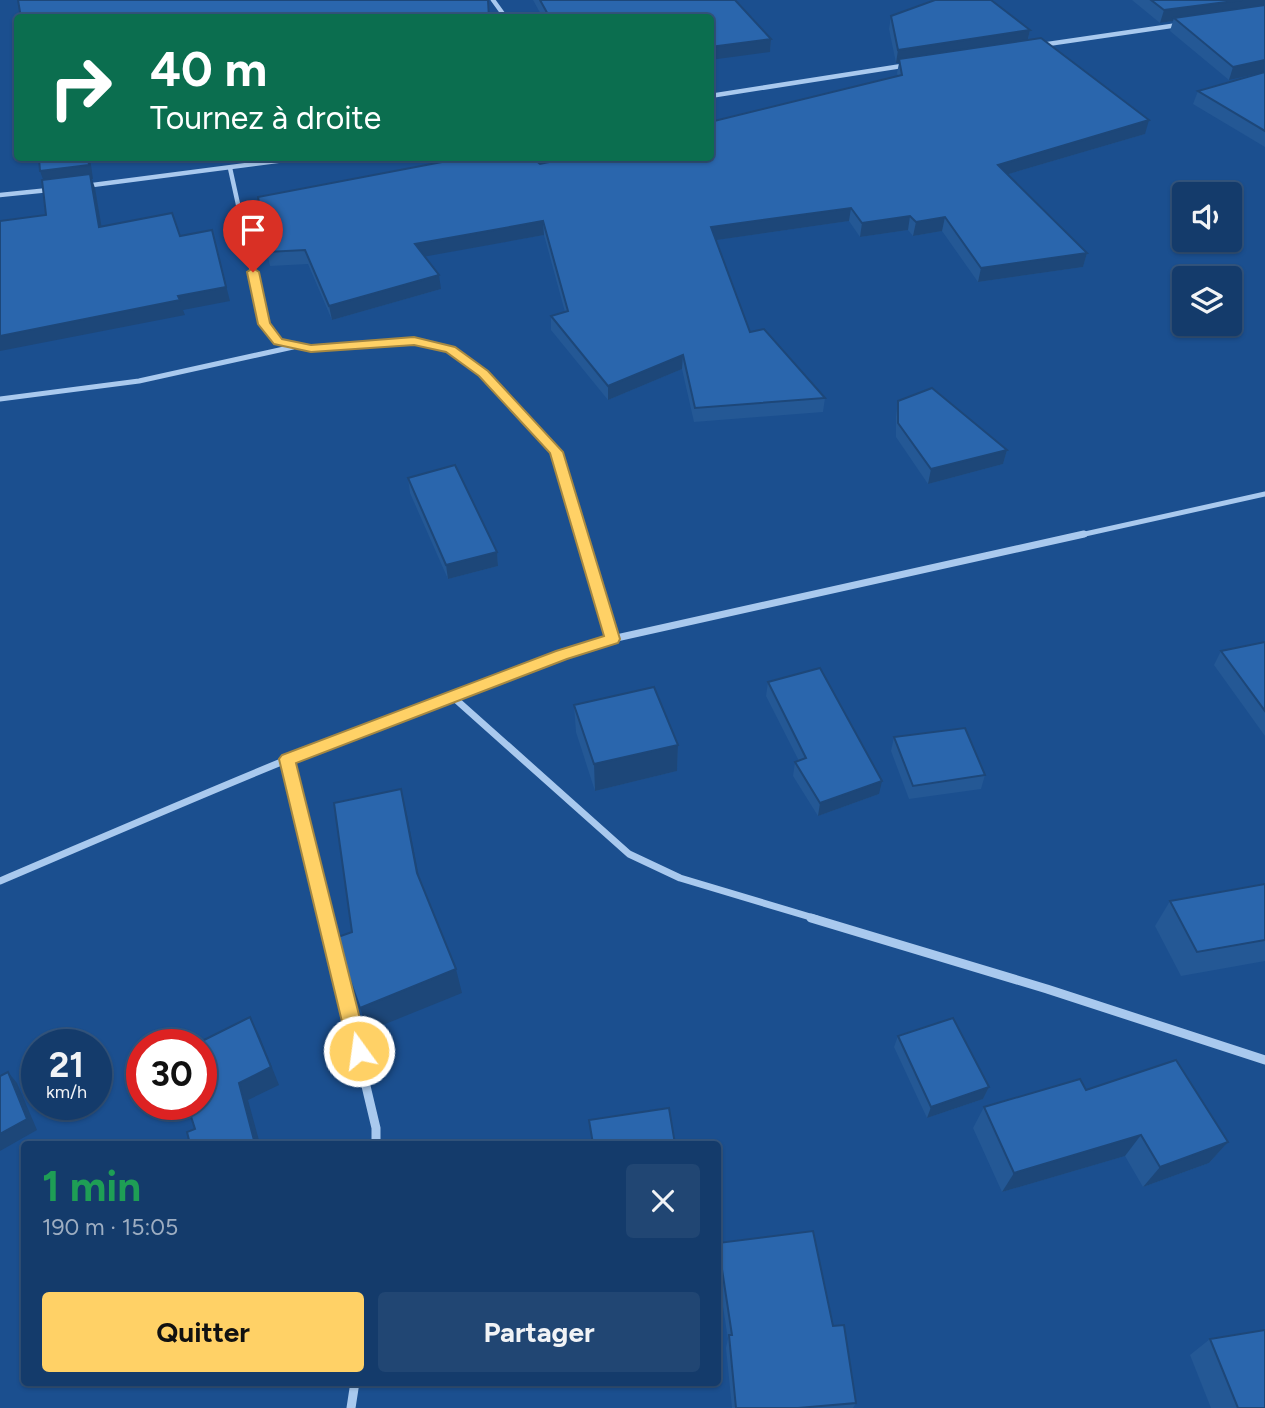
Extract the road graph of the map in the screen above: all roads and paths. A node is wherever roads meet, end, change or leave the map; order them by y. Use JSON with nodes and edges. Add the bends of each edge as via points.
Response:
{"nodes":[{"id":1,"x":1185,"y":24,"type":"edge"},
{"id":2,"x":1038,"y":46,"type":"edge"},
{"id":3,"x":916,"y":64,"type":"edge"},
{"id":4,"x":714,"y":95,"type":"edge"},
{"id":5,"x":279,"y":161,"type":"edge"},
{"id":6,"x":230,"y":168,"type":"junction"},
{"id":7,"x":79,"y":187,"type":"edge"},
{"id":8,"x":52,"y":190,"type":"edge"},
{"id":9,"x":0,"y":195,"type":"edge"},
{"id":10,"x":294,"y":346,"type":"junction"},
{"id":11,"x":0,"y":398,"type":"edge"},
{"id":12,"x":1265,"y":494,"type":"edge"},
{"id":13,"x":612,"y":639,"type":"junction"},
{"id":14,"x":453,"y":697,"type":"junction"},
{"id":15,"x":287,"y":759,"type":"junction"},
{"id":16,"x":0,"y":881,"type":"edge"},
{"id":17,"x":1265,"y":1060,"type":"edge"},
{"id":18,"x":376,"y":1141,"type":"edge"},
{"id":19,"x":354,"y":1386,"type":"edge"},
{"id":20,"x":351,"y":1408,"type":"edge"}],
"edges":[{"from":1,"to":2,"type":"street"},
{"from":3,"to":4,"type":"street"},
{"from":5,"to":6,"type":"street"},
{"from":6,"to":7,"type":"street"},
{"from":6,"to":10,"type":"street","via":[[264,324],[278,342]]},
{"from":8,"to":9,"type":"street"},
{"from":10,"to":11,"type":"street","via":[[139,381]]},
{"from":10,"to":13,"type":"street","via":[[311,349],[414,341],[450,349],[483,373],[556,452]]},
{"from":12,"to":13,"type":"street"},
{"from":13,"to":14,"type":"street"},
{"from":14,"to":15,"type":"street"},
{"from":14,"to":17,"type":"street","via":[[629,854],[680,878]]},
{"from":15,"to":16,"type":"street"},
{"from":15,"to":18,"type":"street","via":[[359,1051]]},
{"from":19,"to":20,"type":"street"}]}
